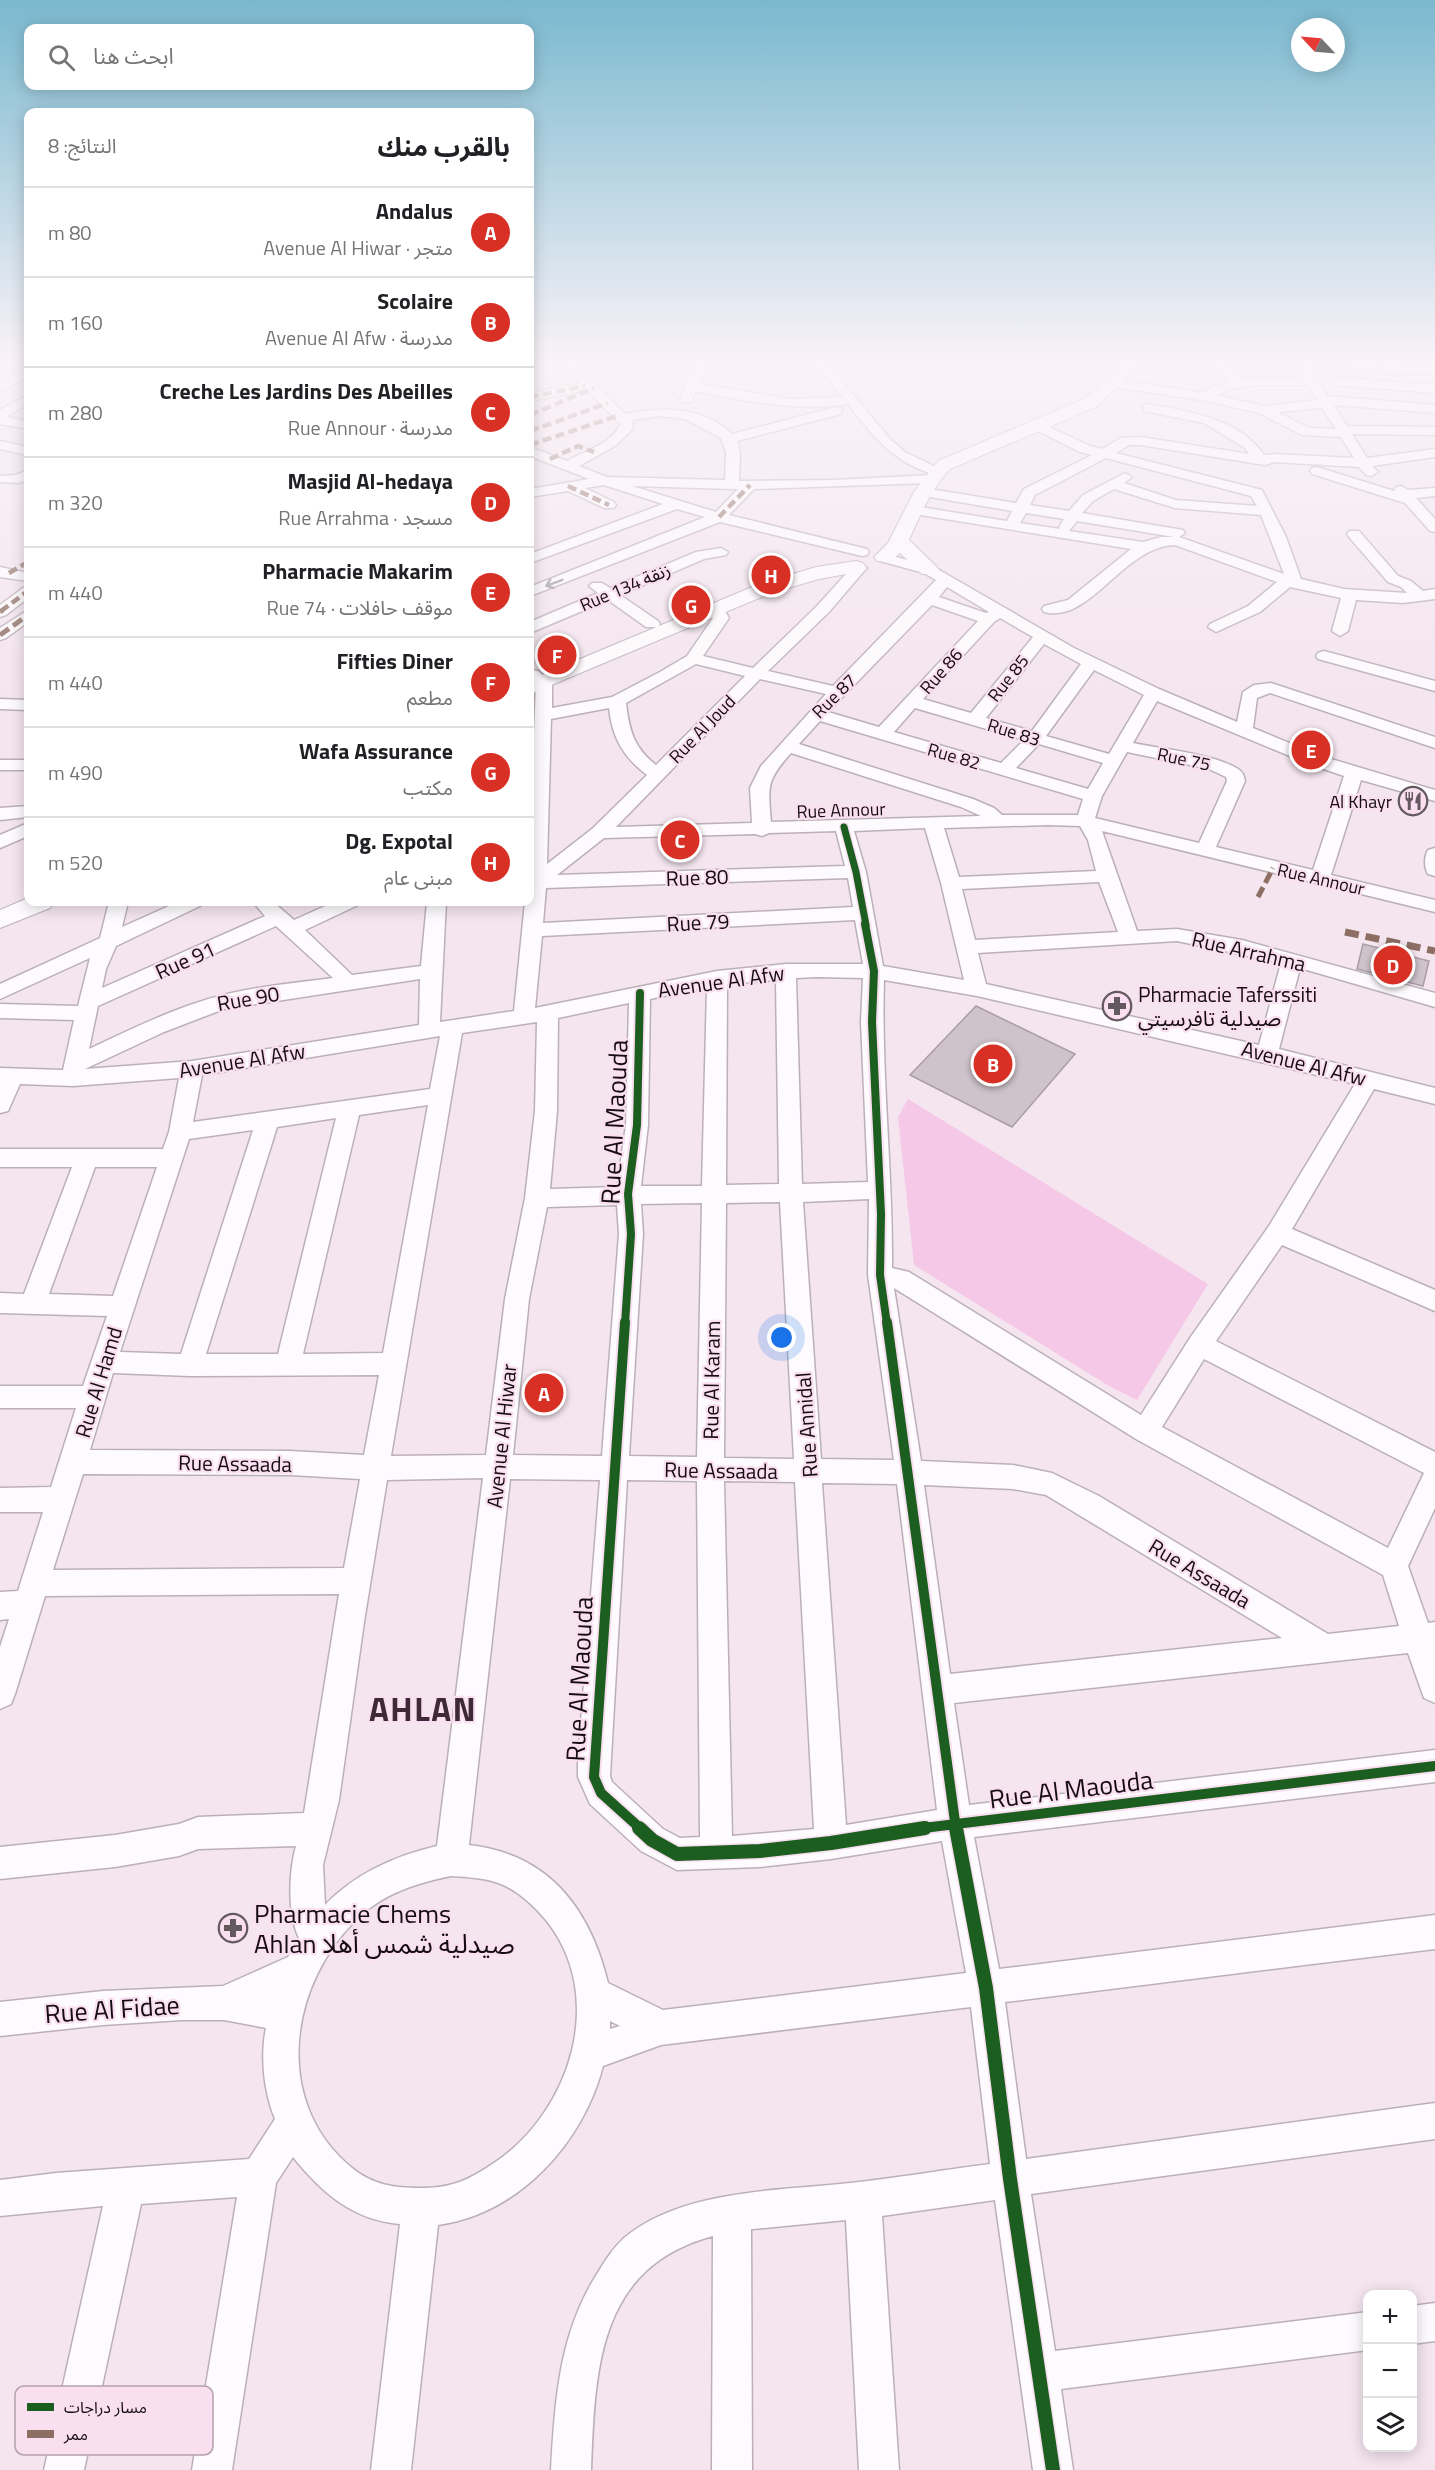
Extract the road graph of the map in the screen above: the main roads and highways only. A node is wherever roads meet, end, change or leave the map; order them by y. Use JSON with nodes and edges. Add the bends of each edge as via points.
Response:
{"nodes":[{"id":1,"x":933,"y":478,"type":"edge"},
{"id":2,"x":906,"y":525,"type":"junction"},
{"id":3,"x":867,"y":559,"type":"junction"},
{"id":4,"x":937,"y":575,"type":"road end"},
{"id":5,"x":534,"y":680,"type":"edge"},
{"id":6,"x":24,"y":893,"type":"edge"},
{"id":7,"x":0,"y":904,"type":"edge"},
{"id":8,"x":32,"y":906,"type":"edge"},
{"id":9,"x":0,"y":920,"type":"edge"}],
"edges":[{"from":1,"to":2,"type":"main road"},
{"from":2,"to":3,"type":"main road"},
{"from":2,"to":4,"type":"main road"},
{"from":3,"to":5,"type":"main road","via":[[794,579]]},
{"from":3,"to":5,"type":"main road","via":[[822,561],[779,573],[652,624]]},
{"from":6,"to":7,"type":"main road"},
{"from":8,"to":9,"type":"main road"}]}
